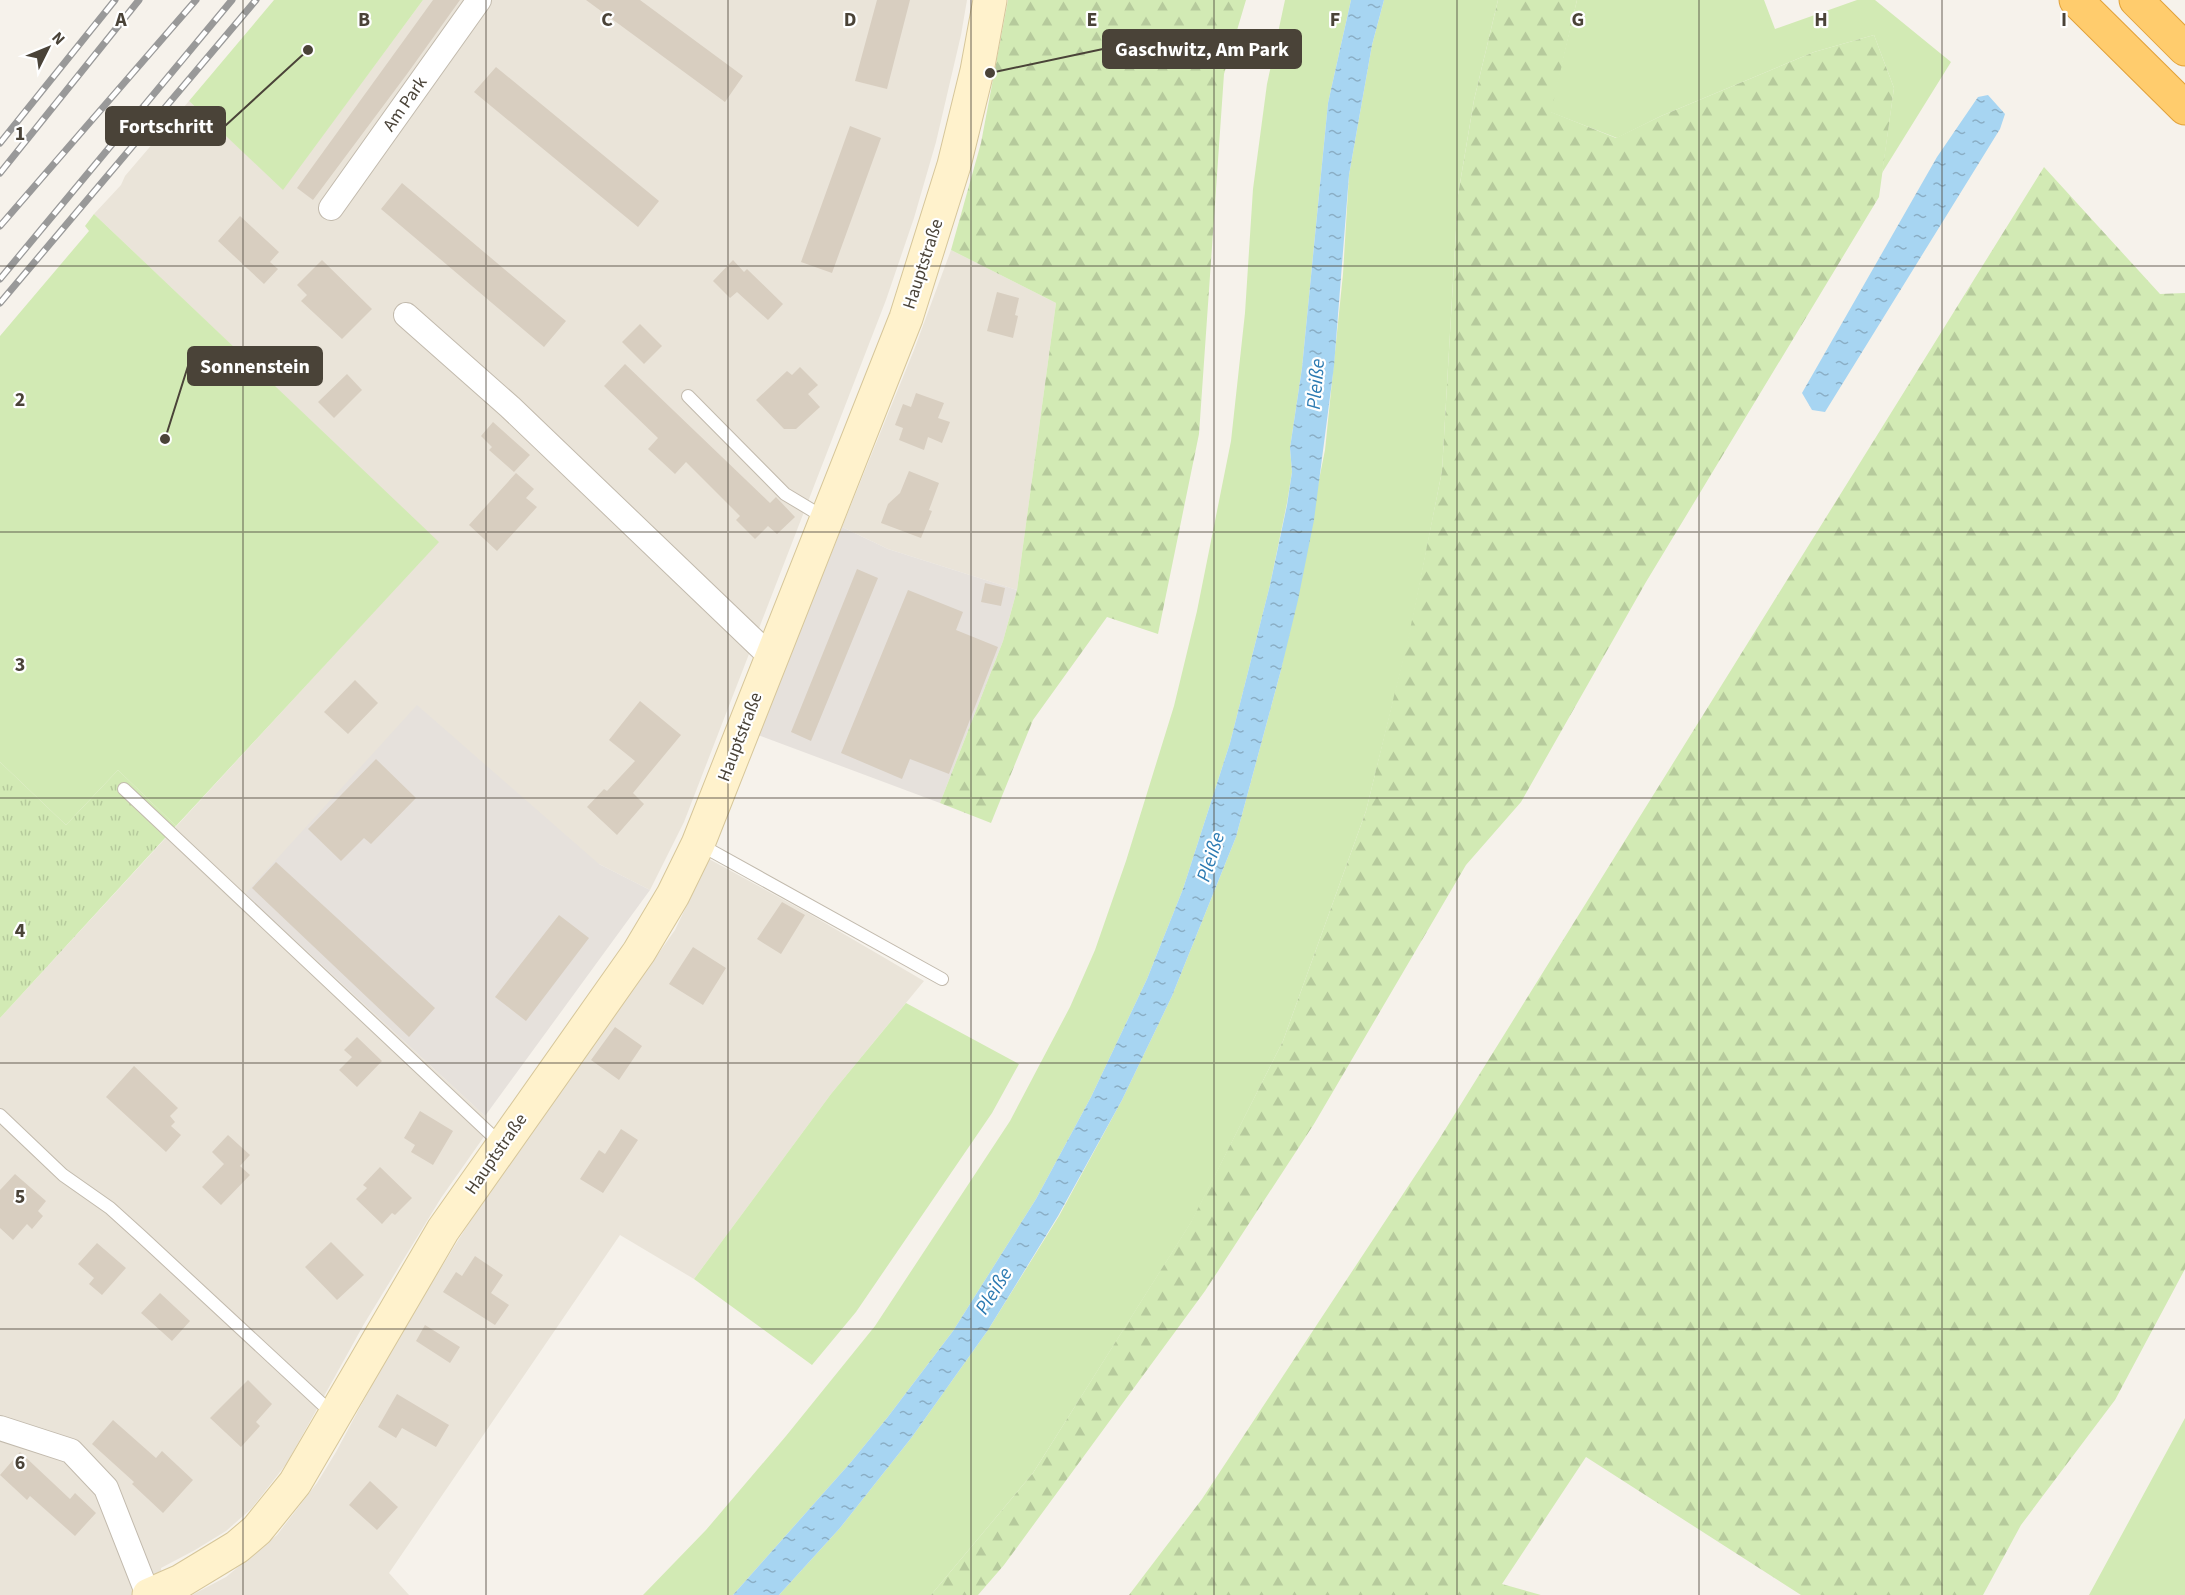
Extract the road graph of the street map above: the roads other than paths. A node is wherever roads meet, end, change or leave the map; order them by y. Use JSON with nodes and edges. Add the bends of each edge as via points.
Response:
{"nodes":[{"id":1,"x":479,"y":0,"type":"edge"},
{"id":2,"x":990,"y":0,"type":"edge"},
{"id":3,"x":2076,"y":0,"type":"edge"},
{"id":4,"x":2136,"y":0,"type":"edge"},
{"id":5,"x":2185,"y":49,"type":"edge"},
{"id":6,"x":2185,"y":108,"type":"edge"},
{"id":7,"x":331,"y":208,"type":"dead end"},
{"id":8,"x":406,"y":315,"type":"dead end"},
{"id":9,"x":688,"y":396,"type":"dead end"},
{"id":10,"x":826,"y":519,"type":"junction"},
{"id":11,"x":771,"y":657,"type":"junction"},
{"id":12,"x":124,"y":789,"type":"dead end"},
{"id":13,"x":698,"y":844,"type":"junction"},
{"id":14,"x":942,"y":979,"type":"dead end"},
{"id":15,"x":0,"y":1115,"type":"edge"},
{"id":16,"x":502,"y":1145,"type":"junction"},
{"id":17,"x":334,"y":1416,"type":"junction"},
{"id":18,"x":0,"y":1428,"type":"edge"},
{"id":19,"x":148,"y":1595,"type":"edge"}],
"edges":[{"from":1,"to":7,"type":"street","name":"Am Park"},
{"from":2,"to":10,"type":"main road","name":"Hauptstraße","via":[[954,165],[906,318]]},
{"from":3,"to":6,"type":"highway"},
{"from":4,"to":5,"type":"highway"},
{"from":8,"to":11,"type":"street","via":[[510,407]]},
{"from":9,"to":10,"type":"lane","via":[[785,494]]},
{"from":10,"to":11,"type":"main road","name":"Hauptstraße"},
{"from":11,"to":13,"type":"main road","name":"Hauptstraße"},
{"from":12,"to":16,"type":"lane"},
{"from":13,"to":14,"type":"lane"},
{"from":13,"to":16,"type":"main road","name":"Hauptstraße","via":[[639,952]]},
{"from":15,"to":17,"type":"lane","via":[[63,1175],[110,1208]]},
{"from":16,"to":17,"type":"main road","name":"Hauptstraße","via":[[443,1230]]},
{"from":17,"to":19,"type":"main road","name":"Hauptstraße","via":[[296,1483],[257,1530],[181,1581]]},
{"from":18,"to":19,"type":"street","via":[[71,1451],[106,1488]]}]}
